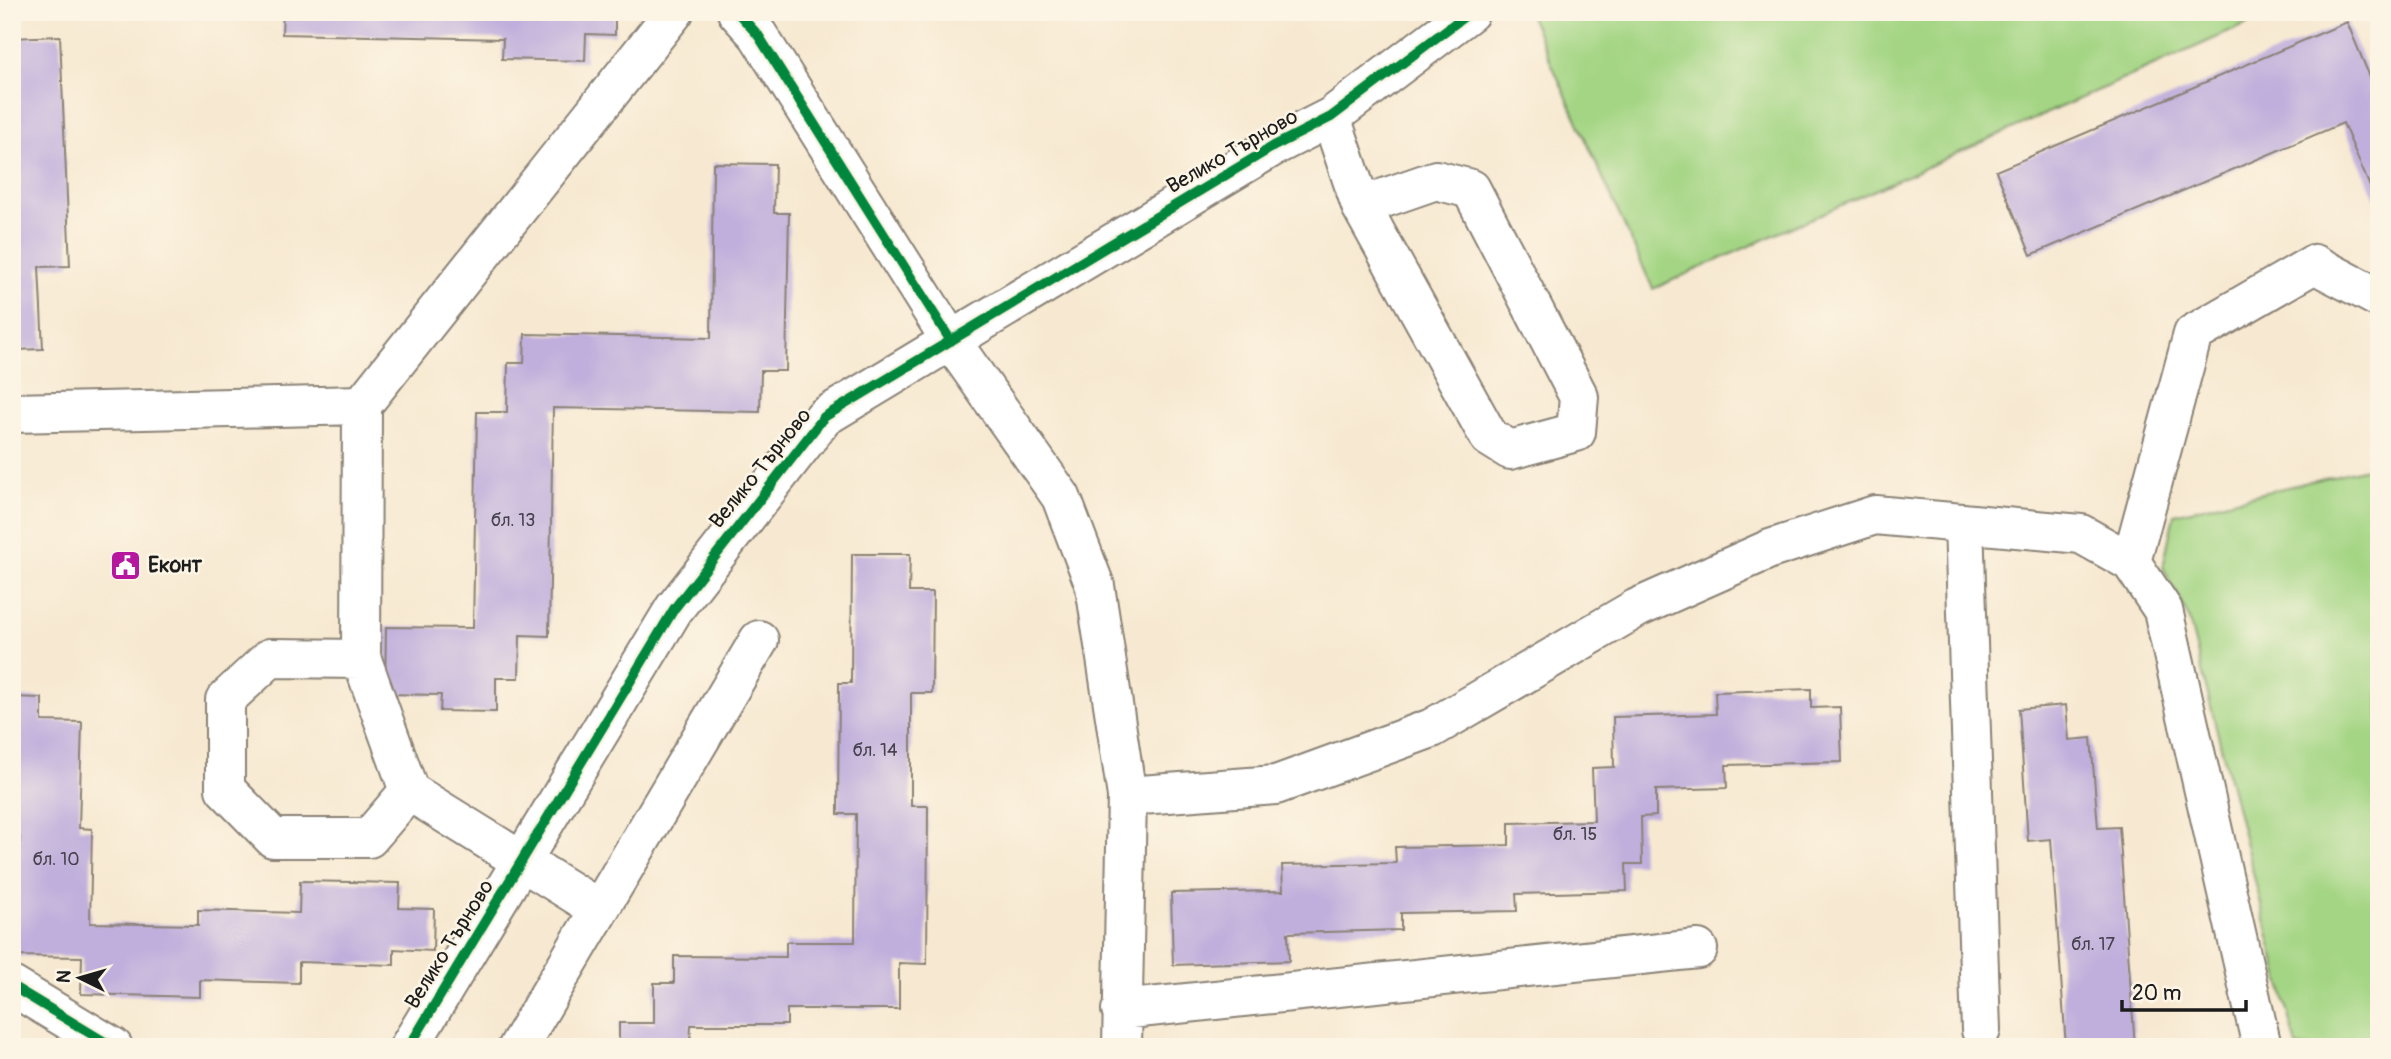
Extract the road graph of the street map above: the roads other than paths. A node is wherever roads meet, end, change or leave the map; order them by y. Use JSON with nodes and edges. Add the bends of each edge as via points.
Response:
{"nodes":[{"id":1,"x":674,"y":12,"type":"edge"},
{"id":2,"x":737,"y":12,"type":"edge"},
{"id":3,"x":1470,"y":12,"type":"edge"},
{"id":4,"x":1331,"y":117,"type":"junction"},
{"id":5,"x":1361,"y":206,"type":"junction"},
{"id":6,"x":2379,"y":298,"type":"edge"},
{"id":7,"x":951,"y":341,"type":"junction"},
{"id":8,"x":362,"y":405,"type":"junction"},
{"id":9,"x":12,"y":413,"type":"edge"},
{"id":10,"x":1964,"y":523,"type":"junction"},
{"id":11,"x":2131,"y":562,"type":"junction"},
{"id":12,"x":759,"y":640,"type":"dead end"},
{"id":13,"x":362,"y":659,"type":"junction"},
{"id":14,"x":409,"y":791,"type":"junction"},
{"id":15,"x":1127,"y":796,"type":"junction"},
{"id":16,"x":522,"y":862,"type":"junction"},
{"id":17,"x":599,"y":909,"type":"junction"},
{"id":18,"x":1698,"y":948,"type":"dead end"},
{"id":19,"x":12,"y":986,"type":"edge"},
{"id":20,"x":1121,"y":1028,"type":"edge"},
{"id":21,"x":1982,"y":1030,"type":"dead end"},
{"id":22,"x":113,"y":1047,"type":"edge"},
{"id":23,"x":409,"y":1047,"type":"edge"},
{"id":24,"x":518,"y":1047,"type":"edge"},
{"id":25,"x":2262,"y":1047,"type":"edge"}],
"edges":[{"from":1,"to":8,"type":"street"},
{"from":2,"to":7,"type":"street","via":[[758,35]]},
{"from":3,"to":4,"type":"street","name":"Велико Търново"},
{"from":4,"to":5,"type":"street"},
{"from":4,"to":7,"type":"street","name":"Велико Търново","via":[[1274,146]]},
{"from":5,"to":5,"type":"street","via":[[1436,180],[1471,190],[1579,397],[1576,432],[1510,450],[1489,437]]},
{"from":6,"to":11,"type":"street","via":[[2314,264],[2193,334]]},
{"from":7,"to":15,"type":"street","via":[[1061,497],[1095,586]]},
{"from":7,"to":16,"type":"street","name":"Велико Търново","via":[[824,417],[674,609]]},
{"from":8,"to":9,"type":"street"},
{"from":8,"to":13,"type":"street"},
{"from":10,"to":11,"type":"street","via":[[2081,534]]},
{"from":10,"to":15,"type":"street","via":[[1875,515],[1770,549],[1637,608],[1432,728],[1276,785]]},
{"from":10,"to":21,"type":"street"},
{"from":11,"to":25,"type":"street","via":[[2163,610]]},
{"from":12,"to":17,"type":"street"},
{"from":13,"to":14,"type":"street"},
{"from":13,"to":14,"type":"street","via":[[270,658],[225,700],[225,789],[273,838],[369,838]]},
{"from":14,"to":16,"type":"street"},
{"from":15,"to":20,"type":"street"},
{"from":16,"to":17,"type":"street"},
{"from":16,"to":23,"type":"street","name":"Велико Търново"},
{"from":17,"to":24,"type":"street"},
{"from":18,"to":20,"type":"street"},
{"from":19,"to":22,"type":"street"}]}
